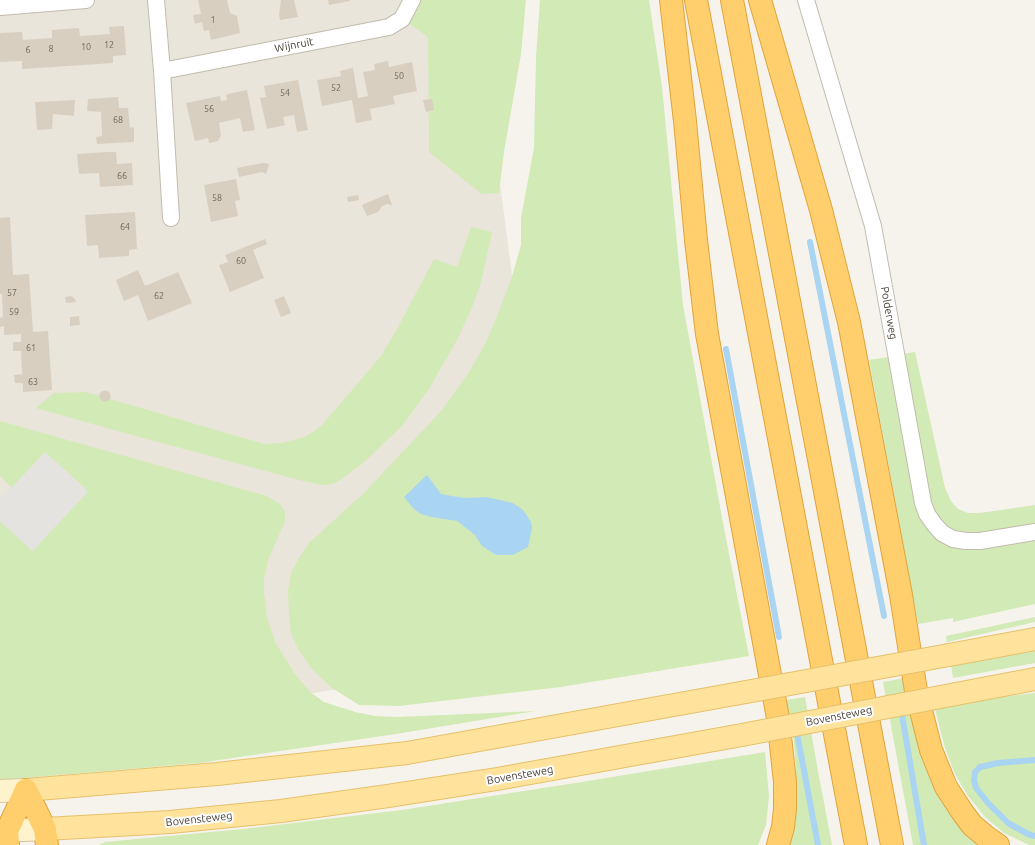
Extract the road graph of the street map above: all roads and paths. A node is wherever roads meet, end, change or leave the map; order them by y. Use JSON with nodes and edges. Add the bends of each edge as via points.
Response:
{"nodes":[{"id":1,"x":86,"y":0,"type":"edge"},
{"id":2,"x":156,"y":0,"type":"edge"},
{"id":3,"x":412,"y":0,"type":"edge"},
{"id":4,"x":671,"y":0,"type":"edge"},
{"id":5,"x":696,"y":0,"type":"edge"},
{"id":6,"x":732,"y":0,"type":"edge"},
{"id":7,"x":760,"y":0,"type":"edge"},
{"id":8,"x":806,"y":0,"type":"edge"},
{"id":9,"x":0,"y":7,"type":"edge"},
{"id":10,"x":162,"y":71,"type":"junction"},
{"id":11,"x":171,"y":218,"type":"dead end"},
{"id":12,"x":1035,"y":532,"type":"edge"},
{"id":13,"x":1035,"y":639,"type":"edge"},
{"id":14,"x":1035,"y":679,"type":"edge"},
{"id":15,"x":26,"y":790,"type":"junction"},
{"id":16,"x":0,"y":791,"type":"edge"},
{"id":17,"x":5,"y":836,"type":"edge"},
{"id":18,"x":46,"y":837,"type":"edge"},
{"id":19,"x":778,"y":845,"type":"edge"},
{"id":20,"x":856,"y":845,"type":"edge"},
{"id":21,"x":892,"y":845,"type":"edge"},
{"id":22,"x":998,"y":845,"type":"edge"}],
"edges":[{"from":1,"to":9,"type":"street"},
{"from":2,"to":10,"type":"street"},
{"from":3,"to":10,"type":"street","name":"Wijnruit","via":[[402,19],[389,27]]},
{"from":4,"to":19,"type":"highway","via":[[707,334],[778,718],[785,782],[785,809]]},
{"from":5,"to":20,"type":"highway"},
{"from":6,"to":21,"type":"highway"},
{"from":7,"to":22,"type":"highway","via":[[821,210],[849,322],[901,595],[916,691],[931,750],[946,787],[963,814],[972,825]]},
{"from":8,"to":12,"type":"street","name":"Polderweg","via":[[873,226],[927,514],[942,533],[952,539],[966,542]]},
{"from":10,"to":11,"type":"street"},
{"from":13,"to":15,"type":"main road","bridge":true,"via":[[407,753],[217,774]]},
{"from":14,"to":18,"type":"main road","name":"Bovensteweg","bridge":true,"via":[[742,735],[388,796],[297,809]]},
{"from":15,"to":16,"type":"main road"},
{"from":15,"to":17,"type":"highway"},
{"from":15,"to":18,"type":"highway"},
{"from":17,"to":18,"type":"main road","name":"Bovensteweg"}]}
